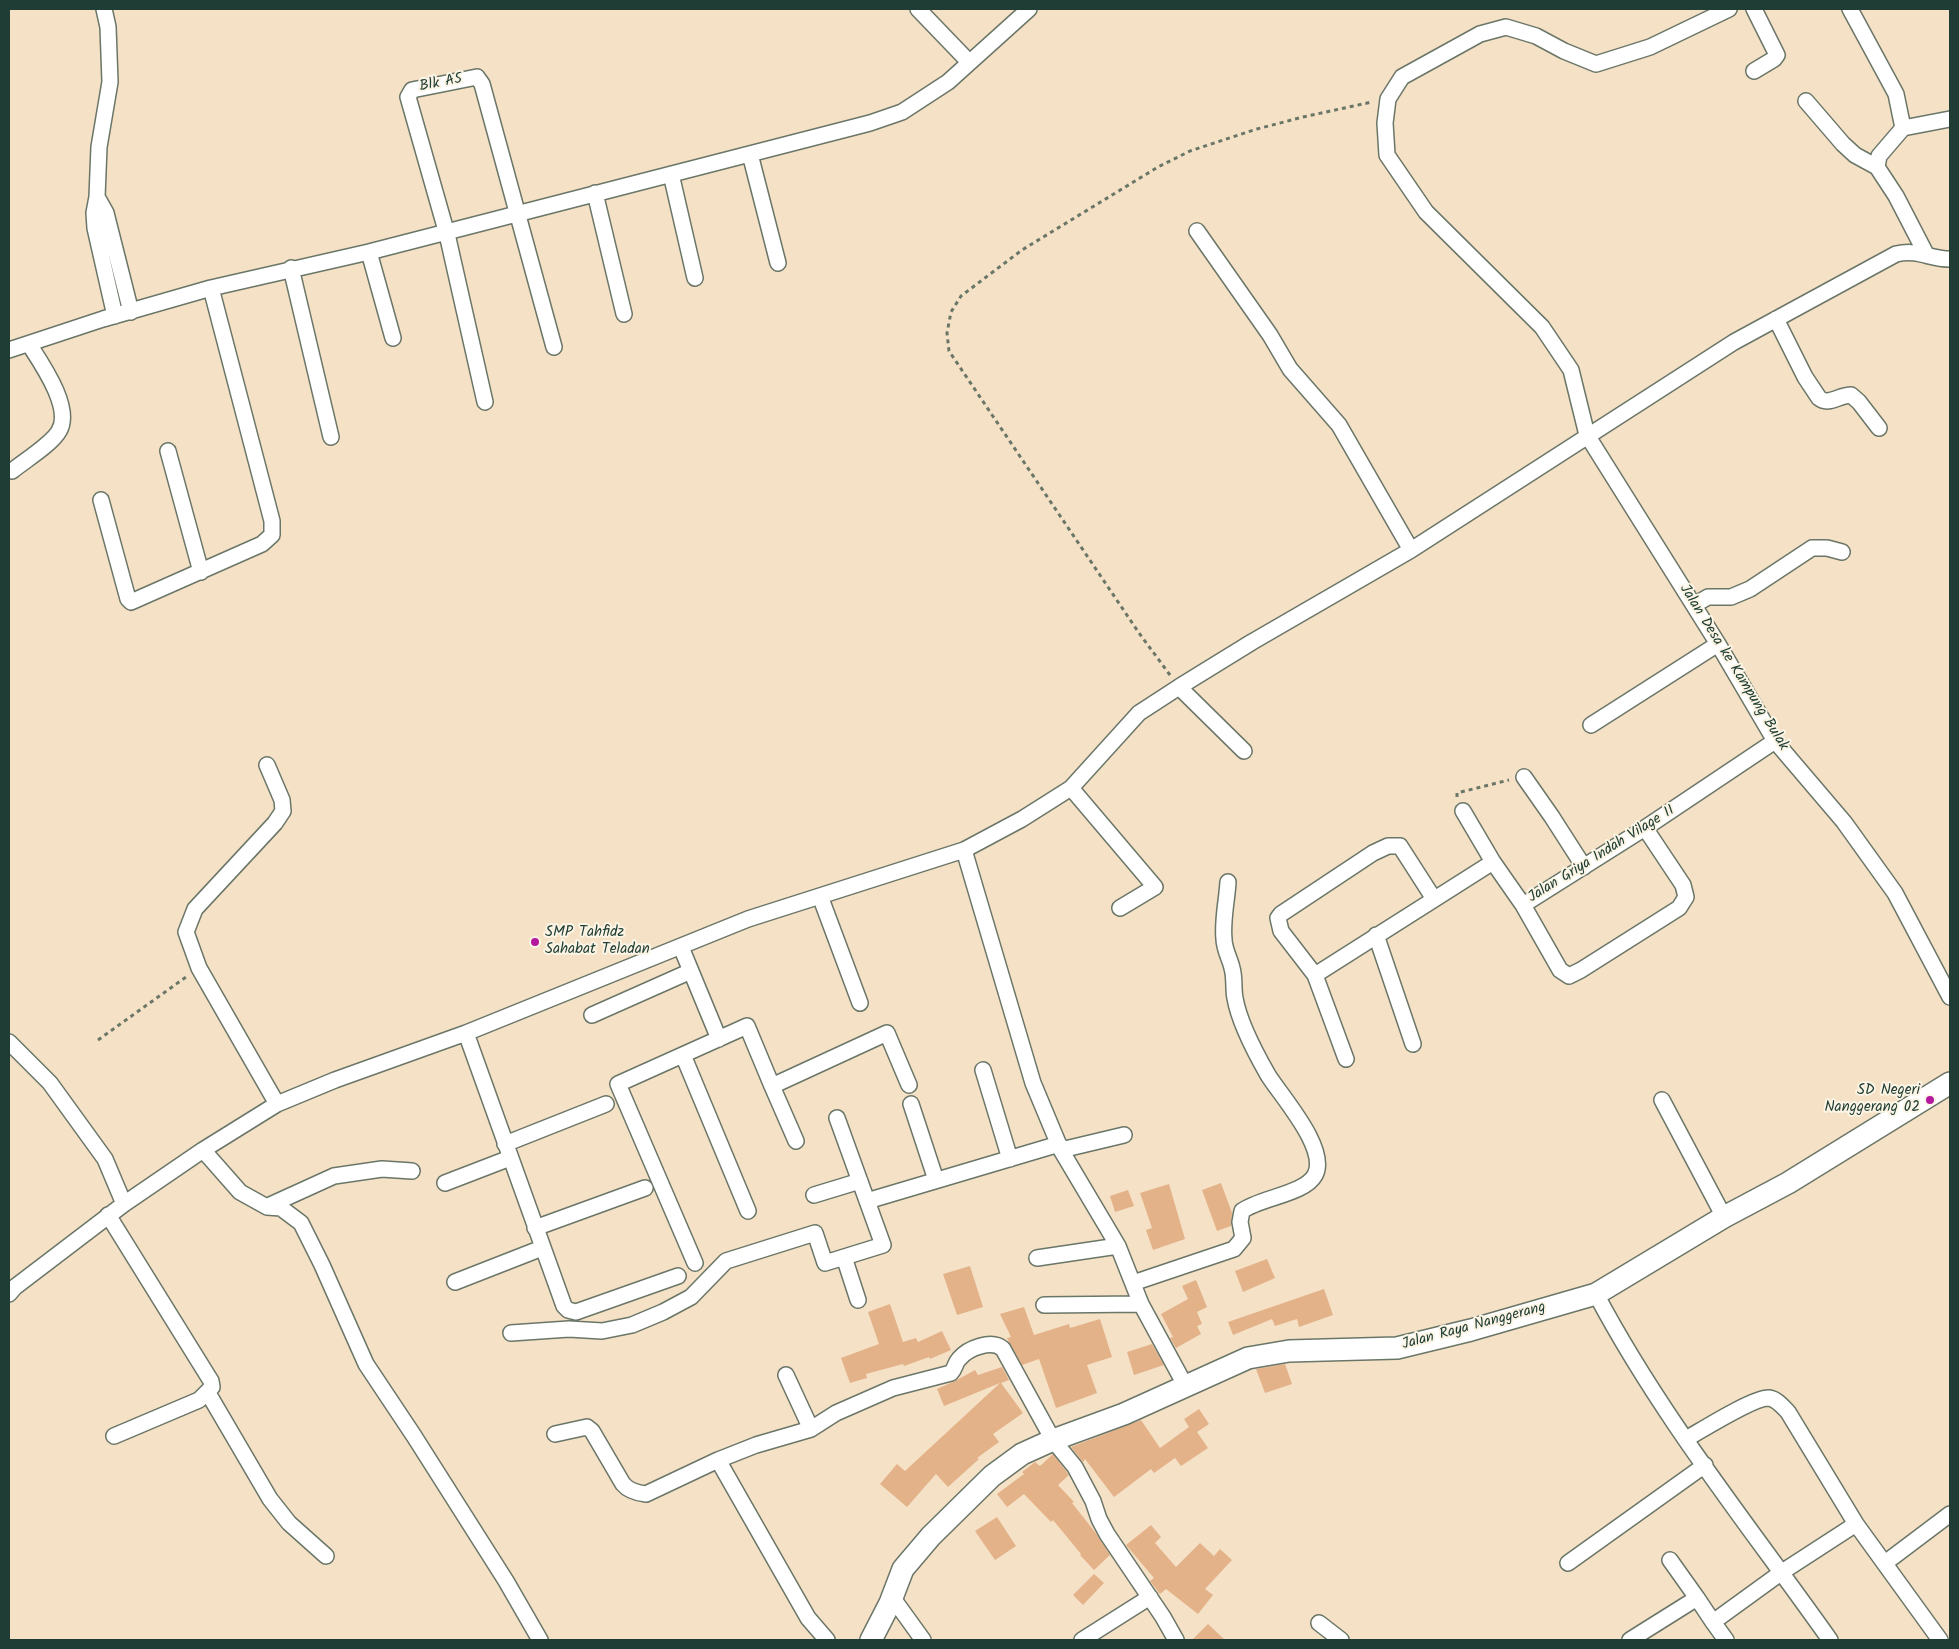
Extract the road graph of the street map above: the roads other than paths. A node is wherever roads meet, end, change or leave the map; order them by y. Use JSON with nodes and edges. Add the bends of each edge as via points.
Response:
{"nodes":[{"id":1,"x":104,"y":9,"type":"edge"},
{"id":2,"x":918,"y":9,"type":"edge"},
{"id":3,"x":1729,"y":9,"type":"edge"},
{"id":4,"x":1754,"y":9,"type":"edge"},
{"id":5,"x":1850,"y":9,"type":"edge"},
{"id":6,"x":1025,"y":10,"type":"edge"},
{"id":7,"x":969,"y":62,"type":"junction"},
{"id":8,"x":1754,"y":71,"type":"dead end"},
{"id":9,"x":1806,"y":101,"type":"dead end"},
{"id":10,"x":1950,"y":119,"type":"edge"},
{"id":11,"x":1903,"y":128,"type":"junction"},
{"id":12,"x":750,"y":154,"type":"junction"},
{"id":13,"x":1877,"y":167,"type":"junction"},
{"id":14,"x":671,"y":174,"type":"junction"},
{"id":15,"x":595,"y":193,"type":"junction"},
{"id":16,"x":97,"y":197,"type":"junction"},
{"id":17,"x":519,"y":212,"type":"junction"},
{"id":18,"x":1197,"y":231,"type":"dead end"},
{"id":19,"x":446,"y":232,"type":"junction"},
{"id":20,"x":369,"y":252,"type":"junction"},
{"id":21,"x":1926,"y":254,"type":"junction"},
{"id":22,"x":1950,"y":259,"type":"edge"},
{"id":23,"x":778,"y":263,"type":"dead end"},
{"id":24,"x":291,"y":268,"type":"junction"},
{"id":25,"x":695,"y":278,"type":"dead end"},
{"id":26,"x":211,"y":288,"type":"junction"},
{"id":27,"x":130,"y":312,"type":"junction"},
{"id":28,"x":624,"y":314,"type":"dead end"},
{"id":29,"x":114,"y":316,"type":"junction"},
{"id":30,"x":1776,"y":319,"type":"junction"},
{"id":31,"x":393,"y":338,"type":"dead end"},
{"id":32,"x":29,"y":344,"type":"junction"},
{"id":33,"x":554,"y":347,"type":"dead end"},
{"id":34,"x":9,"y":350,"type":"edge"},
{"id":35,"x":485,"y":402,"type":"dead end"},
{"id":36,"x":1879,"y":428,"type":"dead end"},
{"id":37,"x":1587,"y":436,"type":"junction"},
{"id":38,"x":330,"y":437,"type":"dead end"},
{"id":39,"x":168,"y":451,"type":"dead end"},
{"id":40,"x":12,"y":471,"type":"dead end"},
{"id":41,"x":102,"y":500,"type":"dead end"},
{"id":42,"x":1411,"y":550,"type":"junction"},
{"id":43,"x":1842,"y":552,"type":"dead end"},
{"id":44,"x":201,"y":572,"type":"junction"},
{"id":45,"x":1694,"y":605,"type":"junction"},
{"id":46,"x":1718,"y":644,"type":"junction"},
{"id":47,"x":1179,"y":687,"type":"junction"},
{"id":48,"x":1591,"y":725,"type":"dead end"},
{"id":49,"x":1775,"y":741,"type":"junction"},
{"id":50,"x":1244,"y":751,"type":"dead end"},
{"id":51,"x":267,"y":765,"type":"dead end"},
{"id":52,"x":1524,"y":777,"type":"road end"},
{"id":53,"x":1072,"y":788,"type":"junction"},
{"id":54,"x":1464,"y":812,"type":"road end"},
{"id":55,"x":1646,"y":828,"type":"junction"},
{"id":56,"x":964,"y":850,"type":"junction"},
{"id":57,"x":1494,"y":862,"type":"junction"},
{"id":58,"x":1584,"y":867,"type":"junction"},
{"id":59,"x":1228,"y":882,"type":"dead end"},
{"id":60,"x":820,"y":896,"type":"junction"},
{"id":61,"x":1434,"y":900,"type":"junction"},
{"id":62,"x":1523,"y":905,"type":"junction"},
{"id":63,"x":1120,"y":908,"type":"dead end"},
{"id":64,"x":1376,"y":935,"type":"junction"},
{"id":65,"x":681,"y":947,"type":"junction"},
{"id":66,"x":691,"y":971,"type":"junction"},
{"id":67,"x":1315,"y":975,"type":"junction"},
{"id":68,"x":1950,"y":996,"type":"edge"},
{"id":69,"x":860,"y":1003,"type":"dead end"},
{"id":70,"x":592,"y":1015,"type":"dead end"},
{"id":71,"x":466,"y":1033,"type":"junction"},
{"id":72,"x":719,"y":1039,"type":"junction"},
{"id":73,"x":9,"y":1042,"type":"edge"},
{"id":74,"x":1412,"y":1044,"type":"dead end"},
{"id":75,"x":683,"y":1055,"type":"junction"},
{"id":76,"x":1346,"y":1059,"type":"dead end"},
{"id":77,"x":983,"y":1070,"type":"dead end"},
{"id":78,"x":1950,"y":1083,"type":"edge"},
{"id":79,"x":909,"y":1085,"type":"dead end"},
{"id":80,"x":772,"y":1086,"type":"junction"},
{"id":81,"x":1662,"y":1100,"type":"dead end"},
{"id":82,"x":277,"y":1104,"type":"junction"},
{"id":83,"x":606,"y":1104,"type":"dead end"},
{"id":84,"x":911,"y":1104,"type":"dead end"},
{"id":85,"x":838,"y":1118,"type":"dead end"},
{"id":86,"x":1124,"y":1135,"type":"dead end"},
{"id":87,"x":796,"y":1141,"type":"dead end"},
{"id":88,"x":1060,"y":1147,"type":"junction"},
{"id":89,"x":203,"y":1150,"type":"junction"},
{"id":90,"x":507,"y":1151,"type":"junction"},
{"id":91,"x":1010,"y":1159,"type":"junction"},
{"id":92,"x":412,"y":1171,"type":"dead end"},
{"id":93,"x":936,"y":1180,"type":"junction"},
{"id":94,"x":860,"y":1181,"type":"junction"},
{"id":95,"x":445,"y":1183,"type":"dead end"},
{"id":96,"x":645,"y":1188,"type":"dead end"},
{"id":97,"x":814,"y":1195,"type":"dead end"},
{"id":98,"x":867,"y":1202,"type":"junction"},
{"id":99,"x":124,"y":1204,"type":"junction"},
{"id":100,"x":266,"y":1207,"type":"junction"},
{"id":101,"x":748,"y":1211,"type":"dead end"},
{"id":102,"x":108,"y":1216,"type":"junction"},
{"id":103,"x":1724,"y":1216,"type":"junction"},
{"id":104,"x":535,"y":1228,"type":"junction"},
{"id":105,"x":1118,"y":1246,"type":"junction"},
{"id":106,"x":542,"y":1248,"type":"junction"},
{"id":107,"x":844,"y":1257,"type":"junction"},
{"id":108,"x":1037,"y":1258,"type":"dead end"},
{"id":109,"x":695,"y":1263,"type":"dead end"},
{"id":110,"x":678,"y":1276,"type":"dead end"},
{"id":111,"x":455,"y":1282,"type":"dead end"},
{"id":112,"x":1133,"y":1283,"type":"junction"},
{"id":113,"x":9,"y":1294,"type":"edge"},
{"id":114,"x":1596,"y":1294,"type":"junction"},
{"id":115,"x":858,"y":1300,"type":"dead end"},
{"id":116,"x":1141,"y":1304,"type":"junction"},
{"id":117,"x":1044,"y":1305,"type":"dead end"},
{"id":118,"x":511,"y":1333,"type":"dead end"},
{"id":119,"x":786,"y":1375,"type":"dead end"},
{"id":120,"x":1185,"y":1385,"type":"junction"},
{"id":121,"x":208,"y":1392,"type":"junction"},
{"id":122,"x":811,"y":1429,"type":"junction"},
{"id":123,"x":555,"y":1434,"type":"dead end"},
{"id":124,"x":114,"y":1436,"type":"dead end"},
{"id":125,"x":1686,"y":1439,"type":"junction"},
{"id":126,"x":1053,"y":1440,"type":"junction"},
{"id":127,"x":718,"y":1460,"type":"junction"},
{"id":128,"x":1704,"y":1465,"type":"junction"},
{"id":129,"x":1950,"y":1514,"type":"edge"},
{"id":130,"x":1856,"y":1524,"type":"junction"},
{"id":131,"x":326,"y":1556,"type":"dead end"},
{"id":132,"x":1670,"y":1560,"type":"dead end"},
{"id":133,"x":1568,"y":1563,"type":"dead end"},
{"id":134,"x":1885,"y":1563,"type":"junction"},
{"id":135,"x":1782,"y":1572,"type":"junction"},
{"id":136,"x":892,"y":1597,"type":"junction"},
{"id":137,"x":1150,"y":1597,"type":"junction"},
{"id":138,"x":1697,"y":1598,"type":"junction"},
{"id":139,"x":1713,"y":1622,"type":"junction"},
{"id":140,"x":1318,"y":1623,"type":"dead end"},
{"id":141,"x":1950,"y":1635,"type":"edge"},
{"id":142,"x":540,"y":1640,"type":"edge"},
{"id":143,"x":827,"y":1640,"type":"edge"},
{"id":144,"x":870,"y":1640,"type":"edge"},
{"id":145,"x":923,"y":1640,"type":"edge"},
{"id":146,"x":1082,"y":1640,"type":"edge"},
{"id":147,"x":1176,"y":1640,"type":"edge"},
{"id":148,"x":1341,"y":1640,"type":"edge"},
{"id":149,"x":1630,"y":1640,"type":"edge"},
{"id":150,"x":1726,"y":1640,"type":"edge"},
{"id":151,"x":1830,"y":1640,"type":"edge"},
{"id":152,"x":1941,"y":1640,"type":"edge"}],
"edges":[{"from":1,"to":16,"type":"street","via":[[108,27],[110,82],[99,147]]},
{"from":2,"to":7,"type":"street"},
{"from":3,"to":37,"type":"street","name":"Jalan Desa ke Kampung Bulak","via":[[1650,47],[1596,64],[1536,36],[1506,27],[1480,34],[1402,76],[1388,99],[1385,124],[1387,155],[1426,212],[1542,327],[1571,370]]},
{"from":4,"to":8,"type":"street","via":[[1777,55]]},
{"from":5,"to":11,"type":"street","via":[[1896,94]]},
{"from":6,"to":7,"type":"street"},
{"from":7,"to":12,"type":"street","via":[[948,82],[902,112]]},
{"from":9,"to":13,"type":"street","via":[[1843,144]]},
{"from":10,"to":11,"type":"street"},
{"from":11,"to":13,"type":"street","via":[[1879,156]]},
{"from":12,"to":14,"type":"street"},
{"from":12,"to":23,"type":"street"},
{"from":13,"to":21,"type":"street"},
{"from":14,"to":15,"type":"street"},
{"from":14,"to":25,"type":"street"},
{"from":15,"to":17,"type":"street"},
{"from":15,"to":28,"type":"street"},
{"from":16,"to":27,"type":"street","via":[[106,213]]},
{"from":16,"to":29,"type":"street","via":[[95,228]]},
{"from":17,"to":19,"type":"street"},
{"from":17,"to":19,"type":"street","name":"Blk A5","via":[[480,80],[477,77],[412,90],[408,97]]},
{"from":17,"to":33,"type":"street"},
{"from":18,"to":42,"type":"street","via":[[1290,369],[1339,425]]},
{"from":19,"to":20,"type":"street"},
{"from":19,"to":35,"type":"street"},
{"from":20,"to":24,"type":"street"},
{"from":20,"to":31,"type":"street"},
{"from":21,"to":22,"type":"street"},
{"from":21,"to":30,"type":"street","via":[[1908,251],[1896,254]]},
{"from":24,"to":26,"type":"street"},
{"from":24,"to":38,"type":"street"},
{"from":26,"to":27,"type":"street"},
{"from":26,"to":44,"type":"street","via":[[272,520],[272,535],[262,544]]},
{"from":27,"to":29,"type":"street"},
{"from":29,"to":32,"type":"street"},
{"from":30,"to":36,"type":"street","via":[[1819,398],[1830,402],[1851,395]]},
{"from":30,"to":37,"type":"street","via":[[1734,342]]},
{"from":32,"to":34,"type":"street"},
{"from":32,"to":40,"type":"street","via":[[55,390],[63,422],[49,442]]},
{"from":37,"to":42,"type":"street"},
{"from":37,"to":45,"type":"street","name":"Jalan Desa ke Kampung Bulak"},
{"from":39,"to":44,"type":"street"},
{"from":41,"to":44,"type":"street","via":[[130,601]]},
{"from":42,"to":47,"type":"street"},
{"from":43,"to":45,"type":"street","via":[[1812,548],[1750,589],[1731,597],[1708,597]]},
{"from":45,"to":46,"type":"street","name":"Jalan Desa ke Kampung Bulak"},
{"from":46,"to":48,"type":"street"},
{"from":46,"to":49,"type":"street","name":"Jalan Desa ke Kampung Bulak"},
{"from":47,"to":50,"type":"street"},
{"from":47,"to":53,"type":"street","via":[[1139,713]]},
{"from":49,"to":55,"type":"street","name":"Jalan Griya Indah Vilage II"},
{"from":49,"to":68,"type":"street","name":"Jalan Desa ke Kampung Bulak","via":[[1844,822],[1895,893]]},
{"from":51,"to":82,"type":"street","via":[[282,800],[283,811],[195,909],[186,932],[199,968]]},
{"from":52,"to":58,"type":"street"},
{"from":53,"to":56,"type":"street"},
{"from":53,"to":63,"type":"street","via":[[1155,887]]},
{"from":54,"to":57,"type":"street","name":"Jalan Griya Indah Vilage II"},
{"from":55,"to":58,"type":"street","name":"Jalan Griya Indah Vilage II"},
{"from":55,"to":62,"type":"street","via":[[1683,885],[1686,897],[1679,908],[1581,970],[1569,976],[1560,970]]},
{"from":56,"to":60,"type":"street"},
{"from":56,"to":88,"type":"street","via":[[1033,1082]]},
{"from":57,"to":61,"type":"street"},
{"from":57,"to":62,"type":"street","name":"Jalan Griya Indah Vilage II"},
{"from":58,"to":62,"type":"street","name":"Jalan Griya Indah Vilage II"},
{"from":59,"to":112,"type":"street","via":[[1224,939],[1238,1011],[1269,1076],[1301,1120],[1318,1157],[1317,1171],[1312,1180],[1242,1211],[1243,1238],[1234,1249]]},
{"from":60,"to":65,"type":"street","via":[[748,919]]},
{"from":60,"to":69,"type":"street"},
{"from":61,"to":64,"type":"street"},
{"from":61,"to":67,"type":"street","via":[[1400,846],[1388,846],[1373,853],[1278,918],[1281,931]]},
{"from":64,"to":67,"type":"street"},
{"from":64,"to":74,"type":"street"},
{"from":65,"to":66,"type":"street"},
{"from":65,"to":71,"type":"street"},
{"from":66,"to":70,"type":"street"},
{"from":66,"to":72,"type":"street"},
{"from":67,"to":76,"type":"street"},
{"from":71,"to":82,"type":"street"},
{"from":71,"to":90,"type":"street"},
{"from":72,"to":75,"type":"street"},
{"from":72,"to":80,"type":"street","via":[[746,1026]]},
{"from":73,"to":99,"type":"street","via":[[50,1083],[105,1159]]},
{"from":75,"to":101,"type":"street"},
{"from":75,"to":109,"type":"street","via":[[618,1084]]},
{"from":77,"to":91,"type":"street"},
{"from":78,"to":103,"type":"street","name":"Jalan Raya Nanggerang","via":[[1788,1183]]},
{"from":79,"to":80,"type":"street","via":[[887,1034]]},
{"from":80,"to":87,"type":"street"},
{"from":81,"to":103,"type":"street"},
{"from":82,"to":89,"type":"street"},
{"from":83,"to":90,"type":"street"},
{"from":84,"to":93,"type":"street"},
{"from":85,"to":94,"type":"street"},
{"from":86,"to":88,"type":"street"},
{"from":88,"to":91,"type":"street"},
{"from":88,"to":105,"type":"street"},
{"from":89,"to":99,"type":"street"},
{"from":89,"to":100,"type":"street","via":[[240,1192]]},
{"from":90,"to":95,"type":"street"},
{"from":90,"to":104,"type":"street"},
{"from":91,"to":93,"type":"street"},
{"from":92,"to":100,"type":"street","via":[[382,1169],[334,1176]]},
{"from":93,"to":98,"type":"street"},
{"from":94,"to":97,"type":"street"},
{"from":94,"to":98,"type":"street"},
{"from":96,"to":104,"type":"street"},
{"from":98,"to":107,"type":"street","via":[[882,1245]]},
{"from":99,"to":102,"type":"street"},
{"from":100,"to":142,"type":"street","via":[[281,1208],[301,1223],[366,1364],[506,1581]]},
{"from":102,"to":113,"type":"street"},
{"from":102,"to":121,"type":"street","via":[[211,1380],[212,1387]]},
{"from":103,"to":114,"type":"street","name":"Jalan Raya Nanggerang"},
{"from":104,"to":106,"type":"street"},
{"from":105,"to":108,"type":"street"},
{"from":105,"to":112,"type":"street"},
{"from":106,"to":110,"type":"street","via":[[564,1306],[572,1312]]},
{"from":106,"to":111,"type":"street"},
{"from":107,"to":115,"type":"street"},
{"from":107,"to":118,"type":"street","via":[[824,1263],[815,1233],[726,1261],[691,1297],[632,1324],[602,1332],[569,1329]]},
{"from":112,"to":116,"type":"street"},
{"from":114,"to":120,"type":"street","name":"Jalan Raya Nanggerang","via":[[1397,1348],[1289,1351],[1248,1358]]},
{"from":114,"to":125,"type":"street","via":[[1616,1333]]},
{"from":116,"to":117,"type":"street"},
{"from":116,"to":120,"type":"street"},
{"from":119,"to":122,"type":"street"},
{"from":120,"to":126,"type":"street","name":"Jalan Raya Nanggerang","via":[[1124,1414]]},
{"from":121,"to":124,"type":"street","via":[[199,1400]]},
{"from":121,"to":131,"type":"street","via":[[270,1499],[289,1523]]},
{"from":122,"to":126,"type":"street","via":[[836,1413],[893,1388],[951,1373],[959,1358],[980,1346],[994,1344],[1003,1349]]},
{"from":122,"to":127,"type":"street"},
{"from":123,"to":127,"type":"street","via":[[587,1427],[623,1484],[637,1493],[646,1494]]},
{"from":125,"to":128,"type":"street"},
{"from":125,"to":130,"type":"street","via":[[1756,1401],[1770,1398],[1788,1412]]},
{"from":126,"to":136,"type":"street","name":"Jalan Raya Nanggerang","via":[[1022,1454],[992,1476],[931,1536],[903,1569]]},
{"from":126,"to":137,"type":"street","via":[[1074,1467],[1093,1501],[1098,1519]]},
{"from":127,"to":143,"type":"street","via":[[808,1618]]},
{"from":128,"to":133,"type":"street"},
{"from":128,"to":135,"type":"street"},
{"from":129,"to":134,"type":"street"},
{"from":130,"to":134,"type":"street"},
{"from":130,"to":135,"type":"street"},
{"from":132,"to":138,"type":"street"},
{"from":134,"to":152,"type":"street"},
{"from":135,"to":139,"type":"street"},
{"from":135,"to":151,"type":"street"},
{"from":136,"to":144,"type":"street","name":"Jalan Raya Nanggerang"},
{"from":136,"to":145,"type":"street"},
{"from":137,"to":146,"type":"street"},
{"from":137,"to":147,"type":"street"},
{"from":138,"to":139,"type":"street"},
{"from":138,"to":149,"type":"street"},
{"from":139,"to":150,"type":"street"},
{"from":140,"to":148,"type":"street"},
{"from":141,"to":152,"type":"street"}]}
